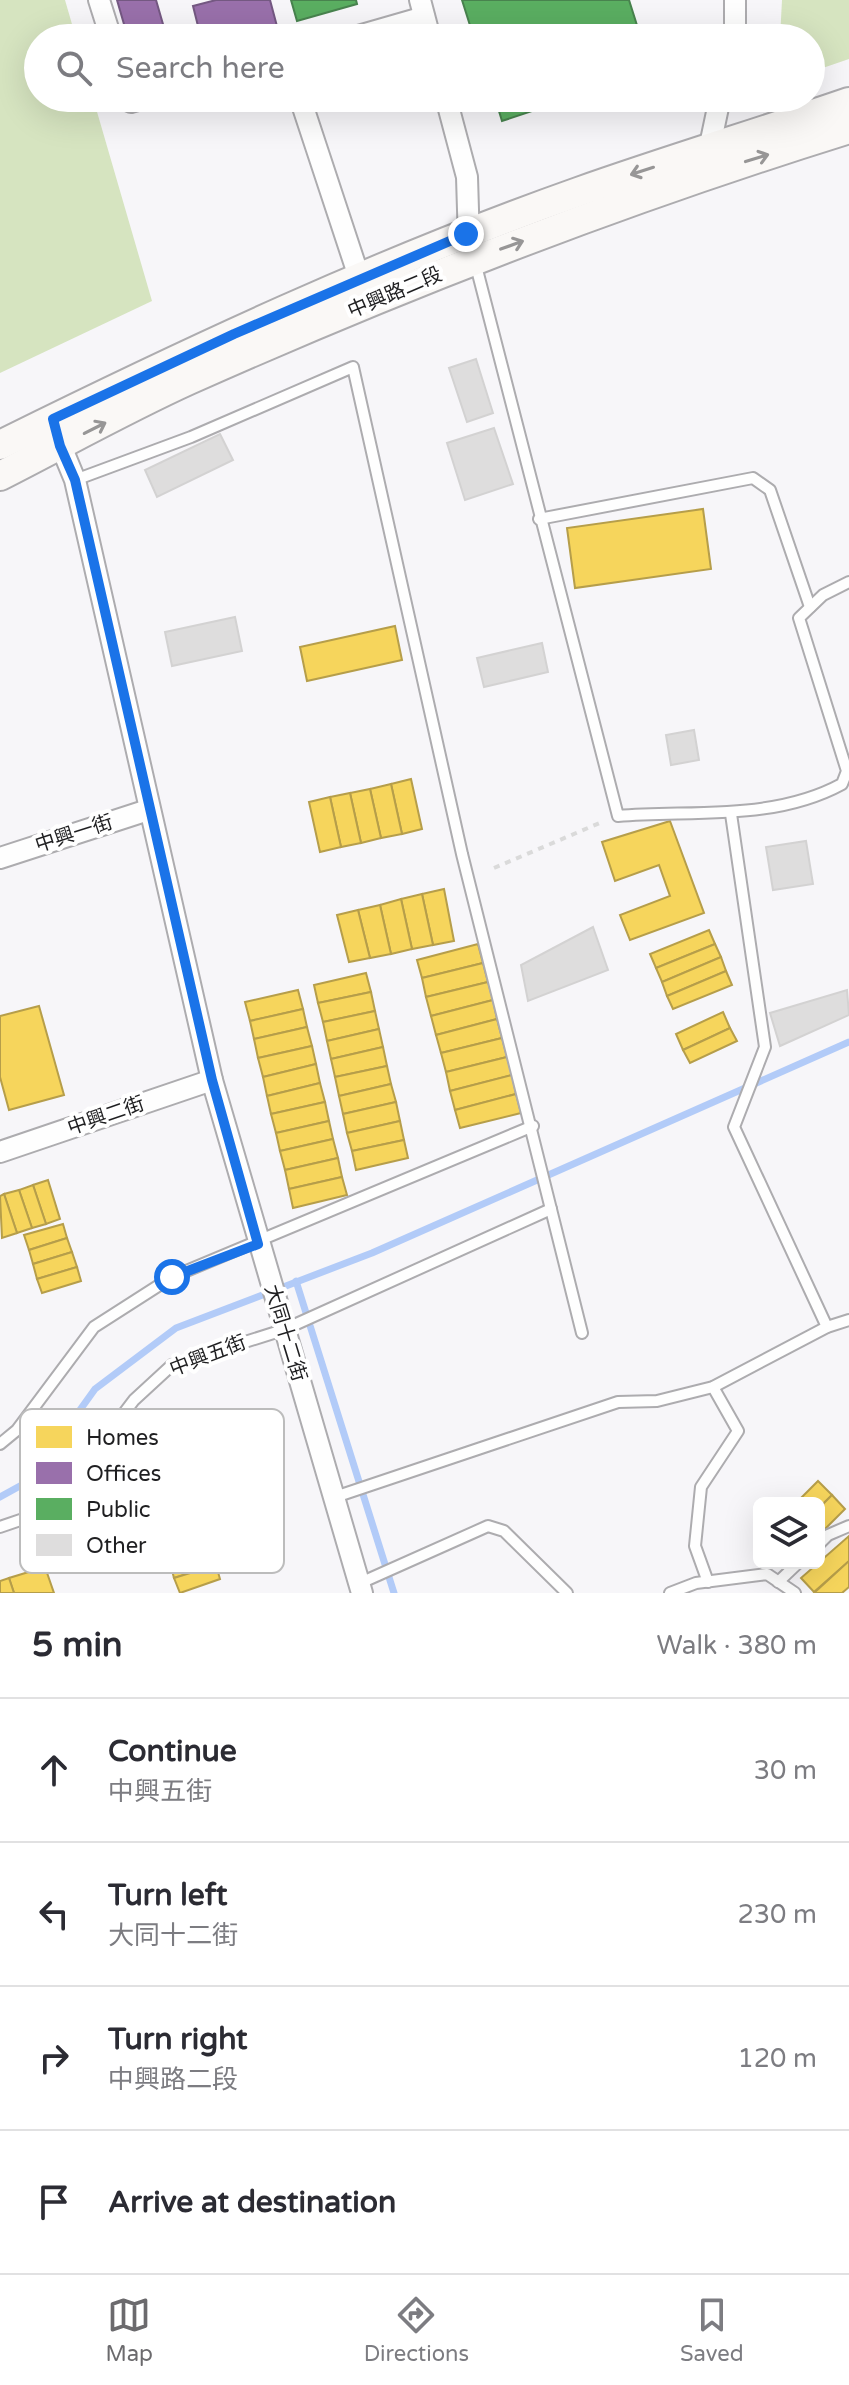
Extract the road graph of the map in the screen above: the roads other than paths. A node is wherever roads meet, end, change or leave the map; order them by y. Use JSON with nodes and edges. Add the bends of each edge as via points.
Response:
{"nodes":[{"id":1,"x":99,"y":0,"type":"edge"},
{"id":2,"x":735,"y":0,"type":"edge"},
{"id":3,"x":422,"y":9,"type":"edge"},
{"id":4,"x":107,"y":24,"type":"edge"},
{"id":5,"x":385,"y":24,"type":"edge"},
{"id":6,"x":735,"y":24,"type":"edge"},
{"id":7,"x":849,"y":102,"type":"edge"},
{"id":8,"x":305,"y":112,"type":"edge"},
{"id":9,"x":450,"y":112,"type":"edge"},
{"id":10,"x":718,"y":112,"type":"edge"},
{"id":11,"x":849,"y":129,"type":"edge"},
{"id":12,"x":711,"y":160,"type":"junction"},
{"id":13,"x":470,"y":247,"type":"junction"},
{"id":14,"x":364,"y":291,"type":"junction"},
{"id":15,"x":56,"y":433,"type":"junction"},
{"id":16,"x":0,"y":445,"type":"edge"},
{"id":17,"x":0,"y":476,"type":"edge"},
{"id":18,"x":75,"y":480,"type":"junction"},
{"id":19,"x":539,"y":519,"type":"junction"},
{"id":20,"x":849,"y":582,"type":"edge"},
{"id":21,"x":810,"y":607,"type":"junction"},
{"id":22,"x":148,"y":810,"type":"junction"},
{"id":23,"x":731,"y":814,"type":"junction"},
{"id":24,"x":0,"y":858,"type":"edge"},
{"id":25,"x":212,"y":1080,"type":"junction"},
{"id":26,"x":533,"y":1126,"type":"junction"},
{"id":27,"x":0,"y":1152,"type":"edge"},
{"id":28,"x":551,"y":1209,"type":"junction"},
{"id":29,"x":259,"y":1245,"type":"junction"},
{"id":30,"x":849,"y":1320,"type":"edge"},
{"id":31,"x":827,"y":1327,"type":"junction"},
{"id":32,"x":283,"y":1329,"type":"junction"},
{"id":33,"x":582,"y":1333,"type":"dead end"},
{"id":34,"x":713,"y":1387,"type":"junction"},
{"id":35,"x":33,"y":1409,"type":"edge"},
{"id":36,"x":127,"y":1409,"type":"edge"},
{"id":37,"x":20,"y":1426,"type":"edge"},
{"id":38,"x":0,"y":1444,"type":"edge"},
{"id":39,"x":335,"y":1497,"type":"junction"},
{"id":40,"x":20,"y":1520,"type":"edge"},
{"id":41,"x":849,"y":1526,"type":"edge"},
{"id":42,"x":0,"y":1527,"type":"edge"},
{"id":43,"x":825,"y":1538,"type":"edge"},
{"id":44,"x":792,"y":1569,"type":"edge"},
{"id":45,"x":708,"y":1582,"type":"junction"},
{"id":46,"x":778,"y":1582,"type":"junction"},
{"id":47,"x":360,"y":1588,"type":"edge"},
{"id":48,"x":567,"y":1593,"type":"edge"},
{"id":49,"x":670,"y":1593,"type":"edge"},
{"id":50,"x":795,"y":1593,"type":"edge"}],
"edges":[{"from":1,"to":4,"type":"street"},
{"from":2,"to":6,"type":"street"},
{"from":3,"to":5,"type":"street"},
{"from":7,"to":12,"type":"main road","name":"中興路二段"},
{"from":8,"to":14,"type":"street"},
{"from":9,"to":13,"type":"street","via":[[467,177]]},
{"from":10,"to":12,"type":"street"},
{"from":12,"to":11,"type":"main road","name":"中興路二段","one_way":true},
{"from":12,"to":13,"type":"main road","name":"中興路二段"},
{"from":13,"to":14,"type":"main road","name":"中興路二段"},
{"from":13,"to":19,"type":"lane"},
{"from":14,"to":15,"type":"main road","name":"中興路二段","via":[[186,381]]},
{"from":15,"to":16,"type":"main road","name":"中興路二段"},
{"from":15,"to":17,"type":"main road","name":"中興路二段"},
{"from":15,"to":18,"type":"street","name":"大同十二街"},
{"from":18,"to":22,"type":"street","name":"大同十二街"},
{"from":18,"to":26,"type":"lane","via":[[353,367],[462,854]]},
{"from":19,"to":21,"type":"lane","via":[[753,478],[770,490]]},
{"from":19,"to":23,"type":"lane","via":[[618,816]]},
{"from":20,"to":21,"type":"lane"},
{"from":21,"to":23,"type":"lane","via":[[799,618],[847,771],[842,784],[822,795]]},
{"from":22,"to":24,"type":"street","name":"中興一街"},
{"from":22,"to":25,"type":"street","name":"大同十二街"},
{"from":23,"to":31,"type":"lane","via":[[765,1047],[734,1127]]},
{"from":25,"to":27,"type":"street","name":"中興二街"},
{"from":25,"to":29,"type":"street","name":"大同十二街"},
{"from":26,"to":28,"type":"lane"},
{"from":26,"to":29,"type":"lane"},
{"from":28,"to":32,"type":"lane","name":"中興五街"},
{"from":28,"to":33,"type":"lane"},
{"from":29,"to":32,"type":"street","name":"大同十二街"},
{"from":29,"to":35,"type":"lane","via":[[172,1277],[94,1327]]},
{"from":30,"to":31,"type":"lane"},
{"from":31,"to":34,"type":"lane"},
{"from":32,"to":36,"type":"lane","name":"中興五街","via":[[172,1365]]},
{"from":32,"to":39,"type":"street","name":"大同十二街"},
{"from":34,"to":39,"type":"lane","via":[[657,1401],[618,1402]]},
{"from":34,"to":45,"type":"lane","via":[[738,1431],[701,1487],[695,1546]]},
{"from":37,"to":38,"type":"lane"},
{"from":39,"to":47,"type":"street","name":"大同十二街"},
{"from":40,"to":42,"type":"lane","name":"中興五街"},
{"from":41,"to":43,"type":"lane"},
{"from":44,"to":46,"type":"lane"},
{"from":45,"to":46,"type":"lane","via":[[767,1574]]},
{"from":45,"to":49,"type":"lane"},
{"from":46,"to":50,"type":"lane"},
{"from":47,"to":48,"type":"lane","via":[[488,1526],[504,1531]]}]}
